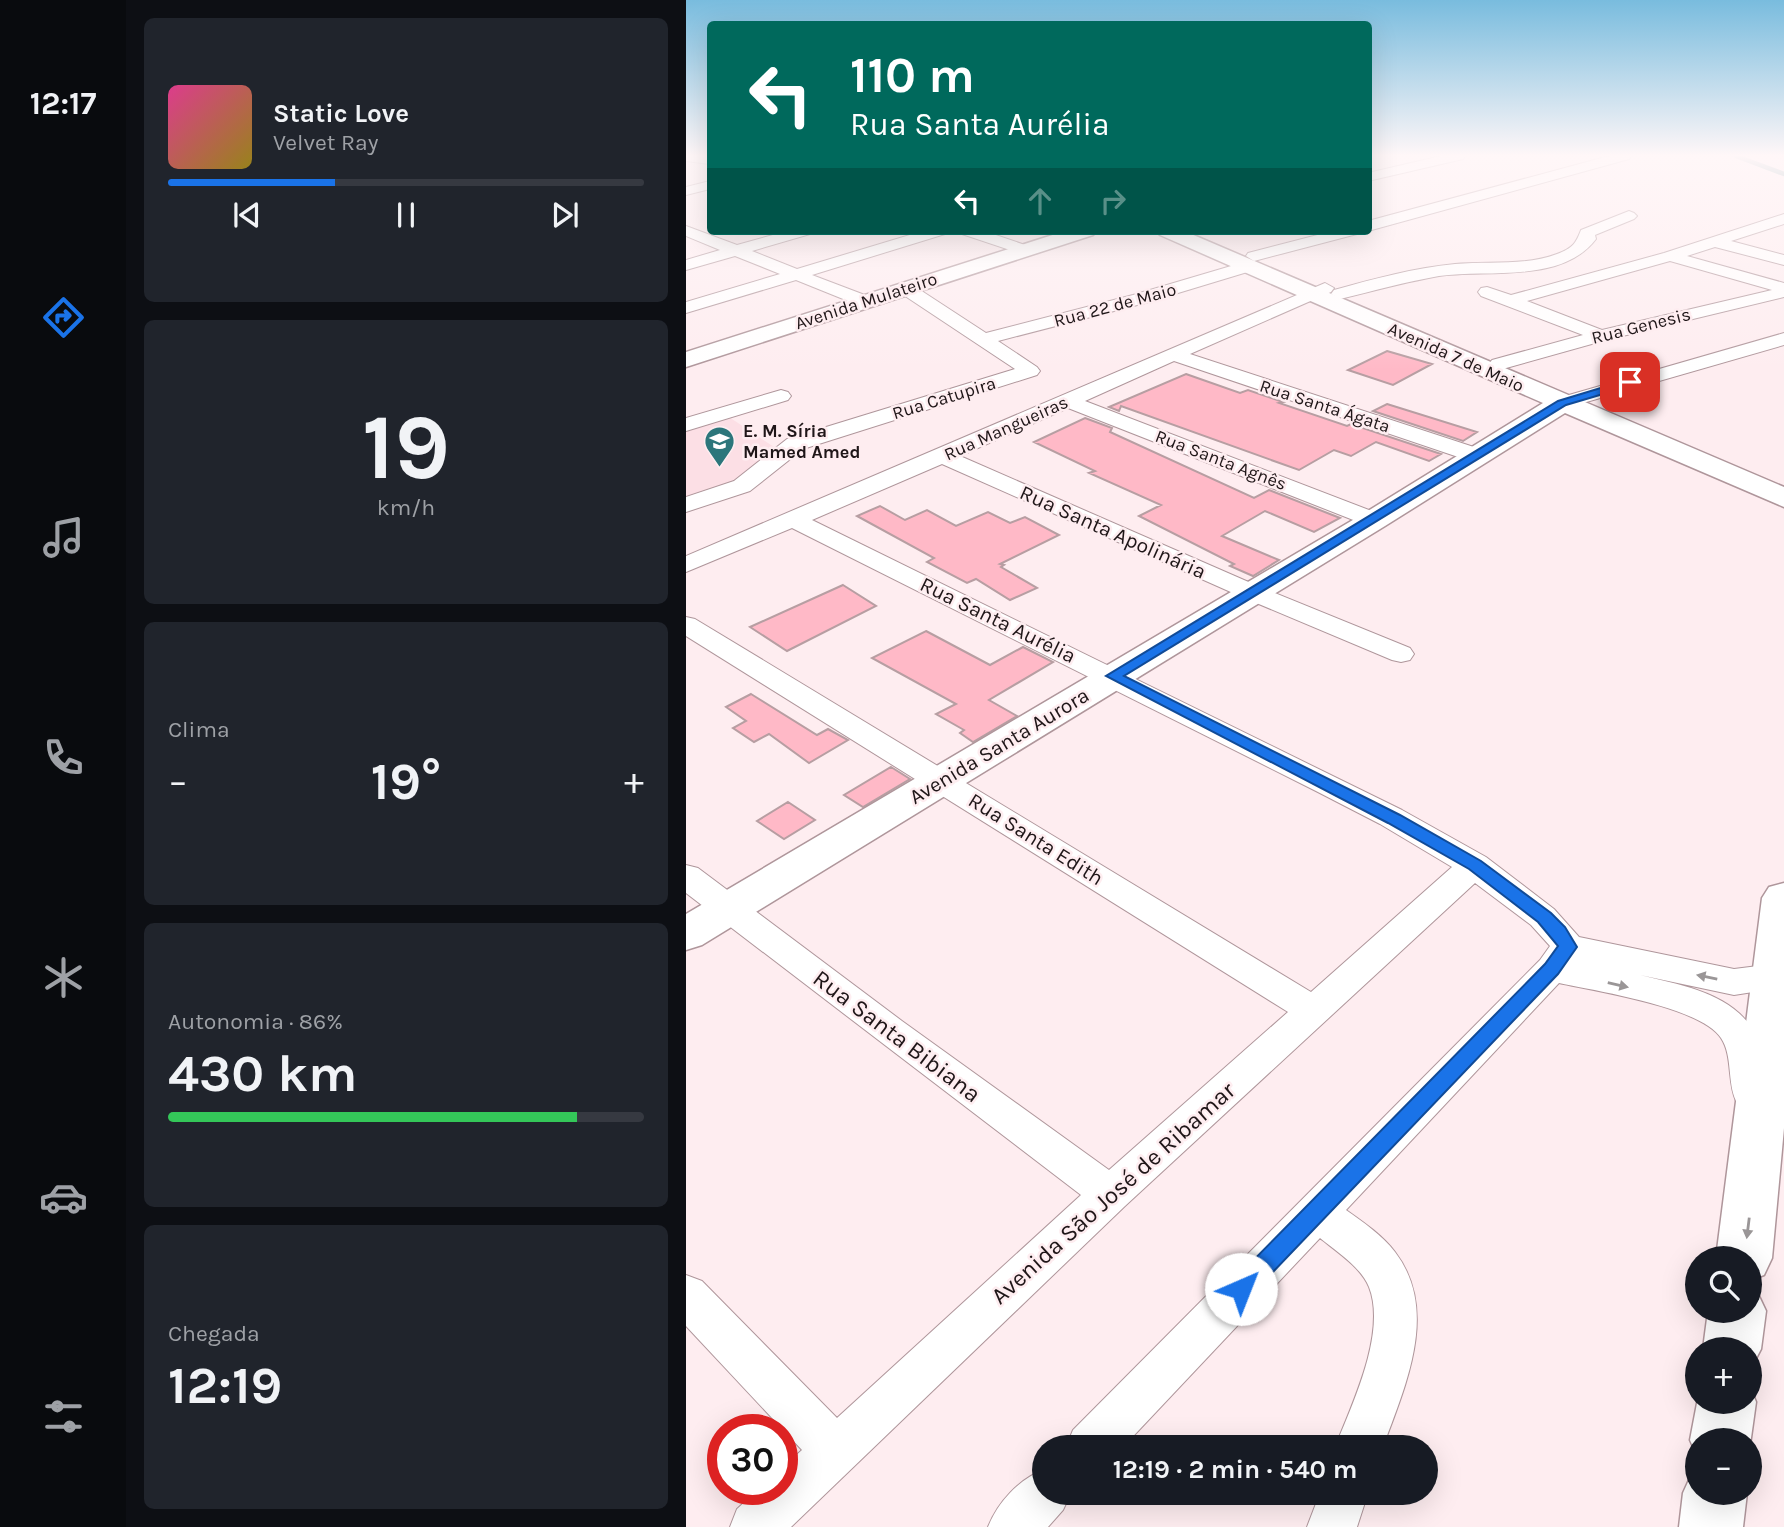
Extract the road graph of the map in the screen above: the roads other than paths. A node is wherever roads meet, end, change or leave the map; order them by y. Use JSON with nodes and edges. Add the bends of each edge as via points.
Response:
{"nodes":[{"id":1,"x":1598,"y":227,"type":"edge"},
{"id":2,"x":1760,"y":227,"type":"edge"},
{"id":3,"x":686,"y":228,"type":"edge"},
{"id":4,"x":790,"y":235,"type":"edge"},
{"id":5,"x":926,"y":235,"type":"edge"},
{"id":6,"x":980,"y":235,"type":"edge"},
{"id":7,"x":1073,"y":235,"type":"edge"},
{"id":8,"x":1178,"y":235,"type":"edge"},
{"id":9,"x":1203,"y":235,"type":"edge"},
{"id":10,"x":1338,"y":235,"type":"edge"},
{"id":11,"x":1716,"y":242,"type":"junction"},
{"id":12,"x":1025,"y":250,"type":"junction"},
{"id":13,"x":736,"y":251,"type":"junction"},
{"id":14,"x":1670,"y":256,"type":"junction"},
{"id":15,"x":1784,"y":260,"type":"edge"},
{"id":16,"x":1251,"y":261,"type":"junction"},
{"id":17,"x":686,"y":265,"type":"edge"},
{"id":18,"x":796,"y":274,"type":"junction"},
{"id":19,"x":905,"y":288,"type":"junction"},
{"id":20,"x":1784,"y":290,"type":"edge"},
{"id":21,"x":1325,"y":292,"type":"junction"},
{"id":22,"x":1487,"y":292,"type":"dead end"},
{"id":23,"x":864,"y":301,"type":"junction"},
{"id":24,"x":1509,"y":301,"type":"junction"},
{"id":25,"x":1570,"y":303,"type":"dead end"},
{"id":26,"x":686,"y":308,"type":"edge"},
{"id":27,"x":1537,"y":312,"type":"junction"},
{"id":28,"x":1601,"y":336,"type":"junction"},
{"id":29,"x":1784,"y":338,"type":"edge"},
{"id":30,"x":981,"y":340,"type":"junction"},
{"id":31,"x":1173,"y":355,"type":"junction"},
{"id":32,"x":686,"y":360,"type":"edge"},
{"id":33,"x":1499,"y":363,"type":"junction"},
{"id":34,"x":781,"y":396,"type":"dead end"},
{"id":35,"x":1570,"y":400,"type":"junction"},
{"id":36,"x":1068,"y":401,"type":"junction"},
{"id":37,"x":686,"y":425,"type":"edge"},
{"id":38,"x":942,"y":456,"type":"junction"},
{"id":39,"x":1478,"y":456,"type":"junction"},
{"id":40,"x":1784,"y":476,"type":"edge"},
{"id":41,"x":1784,"y":498,"type":"edge"},
{"id":42,"x":686,"y":506,"type":"edge"},
{"id":43,"x":794,"y":520,"type":"junction"},
{"id":44,"x":1374,"y":520,"type":"junction"},
{"id":45,"x":686,"y":565,"type":"edge"},
{"id":46,"x":1251,"y":592,"type":"junction"},
{"id":47,"x":686,"y":625,"type":"edge"},
{"id":48,"x":1401,"y":654,"type":"dead end"},
{"id":49,"x":1114,"y":676,"type":"junction"},
{"id":50,"x":941,"y":781,"type":"junction"},
{"id":51,"x":1475,"y":865,"type":"junction"},
{"id":52,"x":686,"y":876,"type":"edge"},
{"id":53,"x":1784,"y":898,"type":"edge"},
{"id":54,"x":728,"y":908,"type":"junction"},
{"id":55,"x":686,"y":934,"type":"edge"},
{"id":56,"x":1560,"y":958,"type":"junction"},
{"id":57,"x":1774,"y":977,"type":"junction"},
{"id":58,"x":1314,"y":1011,"type":"junction"},
{"id":59,"x":1756,"y":1167,"type":"junction"},
{"id":60,"x":1110,"y":1194,"type":"junction"},
{"id":61,"x":1316,"y":1210,"type":"junction"},
{"id":62,"x":1746,"y":1246,"type":"edge"},
{"id":63,"x":686,"y":1295,"type":"edge"},
{"id":64,"x":1101,"y":1435,"type":"edge"},
{"id":65,"x":1363,"y":1435,"type":"edge"},
{"id":66,"x":834,"y":1450,"type":"junction"},
{"id":67,"x":1034,"y":1505,"type":"edge"},
{"id":68,"x":1340,"y":1505,"type":"edge"},
{"id":69,"x":1714,"y":1505,"type":"edge"},
{"id":70,"x":755,"y":1527,"type":"edge"},
{"id":71,"x":1013,"y":1527,"type":"edge"},
{"id":72,"x":1332,"y":1527,"type":"edge"},
{"id":73,"x":1711,"y":1527,"type":"edge"}],
"edges":[{"from":1,"to":21,"type":"street","name":"Rua Mangueiras","via":[[1587,233],[1584,246],[1555,260],[1410,276]]},
{"from":2,"to":11,"type":"street"},
{"from":3,"to":13,"type":"street"},
{"from":4,"to":13,"type":"street"},
{"from":5,"to":18,"type":"street"},
{"from":6,"to":12,"type":"street"},
{"from":7,"to":12,"type":"main road","name":"Avenida Mulateiro"},
{"from":8,"to":16,"type":"main road","name":"Avenida 7 de Maio"},
{"from":9,"to":16,"type":"main road","name":"Avenida 7 de Maio"},
{"from":10,"to":16,"type":"street","name":"Rua 22 de Maio"},
{"from":11,"to":14,"type":"street"},
{"from":11,"to":15,"type":"street"},
{"from":12,"to":19,"type":"main road","name":"Avenida Mulateiro"},
{"from":13,"to":17,"type":"street"},
{"from":13,"to":18,"type":"street"},
{"from":14,"to":20,"type":"street"},
{"from":14,"to":24,"type":"street"},
{"from":16,"to":21,"type":"main road","name":"Avenida 7 de Maio"},
{"from":16,"to":30,"type":"street","name":"Rua 22 de Maio","via":[[1139,299]]},
{"from":18,"to":23,"type":"street"},
{"from":18,"to":26,"type":"street"},
{"from":19,"to":23,"type":"main road","name":"Avenida Mulateiro"},
{"from":19,"to":30,"type":"street","name":"Rua Catupira"},
{"from":20,"to":28,"type":"street","name":"Rua Genesis"},
{"from":21,"to":31,"type":"street","name":"Rua Mangueiras"},
{"from":21,"to":33,"type":"main road","name":"Avenida 7 de Maio"},
{"from":21,"to":35,"type":"main road","name":"Avenida 7 de Maio"},
{"from":22,"to":24,"type":"street"},
{"from":23,"to":32,"type":"main road","name":"Avenida Mulateiro"},
{"from":24,"to":27,"type":"street"},
{"from":25,"to":27,"type":"street"},
{"from":27,"to":28,"type":"street"},
{"from":28,"to":33,"type":"street","name":"Rua Genesis"},
{"from":29,"to":35,"type":"street"},
{"from":30,"to":42,"type":"street","name":"Rua Catupira","via":[[1030,371],[795,444],[742,486]]},
{"from":31,"to":36,"type":"street","name":"Rua Mangueiras"},
{"from":31,"to":39,"type":"street","name":"Rua Santa Ágata"},
{"from":33,"to":35,"type":"main road","name":"Avenida 7 de Maio"},
{"from":34,"to":37,"type":"street"},
{"from":35,"to":39,"type":"main road","name":"Avenida Santa Aurora"},
{"from":35,"to":40,"type":"main road","name":"Avenida 7 de Maio","via":[[1754,470]]},
{"from":35,"to":41,"type":"main road","name":"Avenida 7 de Maio"},
{"from":36,"to":38,"type":"street","name":"Rua Mangueiras"},
{"from":36,"to":44,"type":"street","name":"Rua Santa Agnês"},
{"from":38,"to":43,"type":"street","name":"Rua Mangueiras"},
{"from":38,"to":46,"type":"street","name":"Rua Santa Apolinária"},
{"from":39,"to":44,"type":"main road","name":"Avenida Santa Aurora"},
{"from":43,"to":45,"type":"street","name":"Rua Mangueiras"},
{"from":43,"to":49,"type":"street","name":"Rua Santa Aurélia"},
{"from":44,"to":46,"type":"main road","name":"Avenida Santa Aurora"},
{"from":46,"to":48,"type":"street","name":"Rua Santa Apolinária"},
{"from":46,"to":49,"type":"main road","name":"Avenida Santa Aurora"},
{"from":47,"to":50,"type":"street","name":"Rua Santa Edith"},
{"from":49,"to":50,"type":"main road","name":"Avenida Santa Aurora"},
{"from":49,"to":51,"type":"street","name":"Rua Santa Aurélia"},
{"from":50,"to":54,"type":"main road","name":"Avenida Santa Aurora"},
{"from":50,"to":58,"type":"street","name":"Rua Santa Edith"},
{"from":51,"to":56,"type":"street","name":"Rua Santa Aurélia","via":[[1559,932]]},
{"from":51,"to":58,"type":"street","name":"Avenida São José de Ribamar"},
{"from":52,"to":54,"type":"street","name":"Rua Santa Bibiana"},
{"from":53,"to":57,"type":"main road"},
{"from":54,"to":55,"type":"main road","name":"Avenida Santa Aurora"},
{"from":54,"to":60,"type":"street","name":"Rua Santa Bibiana"},
{"from":57,"to":56,"type":"street","one_way":true,"via":[[1734,982]]},
{"from":56,"to":59,"type":"street","one_way":true,"via":[[1694,1003],[1717,1013],[1735,1029],[1750,1086]]},
{"from":56,"to":61,"type":"street"},
{"from":57,"to":59,"type":"main road"},
{"from":58,"to":60,"type":"street","name":"Avenida São José de Ribamar"},
{"from":59,"to":62,"type":"main road","one_way":true},
{"from":60,"to":66,"type":"street","name":"Avenida São José de Ribamar"},
{"from":61,"to":64,"type":"street"},
{"from":61,"to":65,"type":"street","via":[[1382,1268],[1395,1297],[1385,1373]]},
{"from":63,"to":66,"type":"street"},
{"from":66,"to":70,"type":"street","name":"Avenida São José de Ribamar"},
{"from":67,"to":71,"type":"street"},
{"from":68,"to":72,"type":"street"},
{"from":69,"to":73,"type":"main road"}]}
